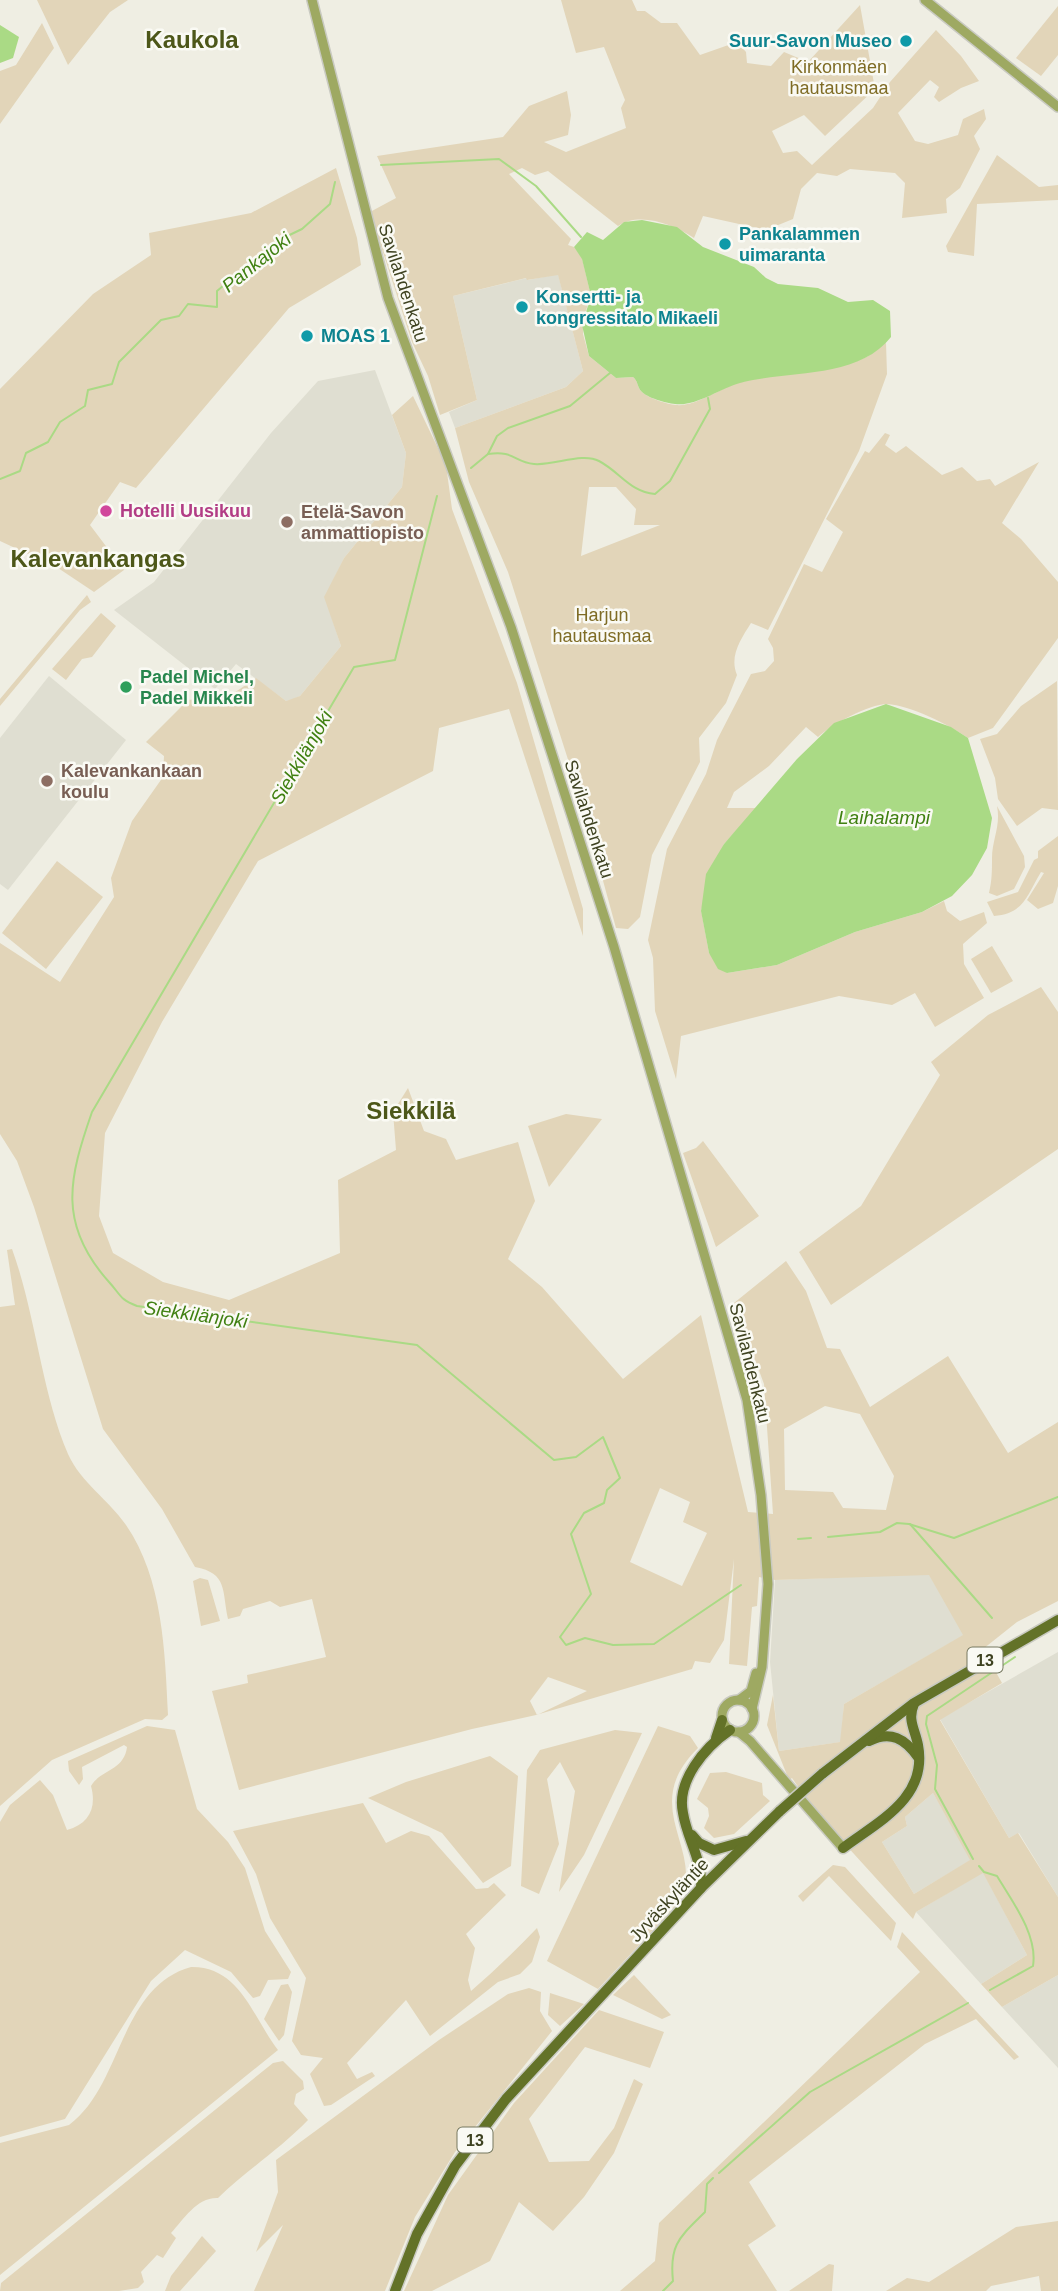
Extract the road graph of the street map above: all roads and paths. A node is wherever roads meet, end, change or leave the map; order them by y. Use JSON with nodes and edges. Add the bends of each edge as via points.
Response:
{"nodes":[{"id":1,"x":312,"y":0,"type":"edge"},
{"id":2,"x":925,"y":0,"type":"edge"},
{"id":3,"x":1058,"y":107,"type":"edge"},
{"id":4,"x":1058,"y":1620,"type":"edge"},
{"id":5,"x":761,"y":1662,"type":"junction"},
{"id":6,"x":739,"y":1700,"type":"junction"},
{"id":7,"x":914,"y":1703,"type":"junction"},
{"id":8,"x":753,"y":1714,"type":"junction"},
{"id":9,"x":722,"y":1720,"type":"junction"},
{"id":10,"x":734,"y":1731,"type":"junction"},
{"id":11,"x":712,"y":1745,"type":"junction"},
{"id":12,"x":853,"y":1749,"type":"junction"},
{"id":13,"x":919,"y":1758,"type":"junction"},
{"id":14,"x":769,"y":1763,"type":"junction"},
{"id":15,"x":688,"y":1831,"type":"junction"},
{"id":16,"x":747,"y":1841,"type":"junction"},
{"id":17,"x":843,"y":1848,"type":"joint"},
{"id":18,"x":701,"y":1888,"type":"junction"},
{"id":19,"x":396,"y":2291,"type":"edge"}],
"edges":[{"from":1,"to":5,"type":"main road","name":"Savilahdenkatu","via":[[387,298],[515,640],[614,947],[747,1400],[768,1584]]},
{"from":2,"to":3,"type":"main road"},
{"from":4,"to":7,"type":"highway","name":"Jyväskyläntie","number":"13"},
{"from":5,"to":6,"type":"main road","name":"Savilahdenkatu","via":[[751,1691]]},
{"from":5,"to":8,"type":"main road","name":"Savilahdenkatu"},
{"from":6,"to":8,"type":"main road"},
{"from":6,"to":9,"type":"main road","via":[[726,1705]]},
{"from":7,"to":12,"type":"highway","name":"Jyväskyläntie","number":"13"},
{"from":7,"to":13,"type":"highway","via":[[910,1720]]},
{"from":8,"to":10,"type":"main road","via":[[748,1728]]},
{"from":8,"to":14,"type":"main road","via":[[754,1735]]},
{"from":9,"to":10,"type":"main road"},
{"from":9,"to":11,"type":"highway"},
{"from":10,"to":11,"type":"highway"},
{"from":10,"to":14,"type":"main road"},
{"from":11,"to":15,"type":"highway","via":[[683,1791],[682,1813]]},
{"from":12,"to":13,"type":"highway","via":[[890,1736],[902,1739]]},
{"from":12,"to":16,"type":"highway","name":"Jyväskyläntie","number":"13","bridge":true},
{"from":13,"to":17,"type":"highway","via":[[919,1774],[910,1794]]},
{"from":14,"to":17,"type":"main road"},
{"from":15,"to":16,"type":"highway","via":[[714,1850]]},
{"from":15,"to":18,"type":"highway","via":[[700,1866]]},
{"from":16,"to":18,"type":"highway","name":"Jyväskyläntie","number":"13"},
{"from":18,"to":19,"type":"highway","name":"Jyväskyläntie","number":"13","via":[[506,2099],[455,2166],[417,2234]]}]}
